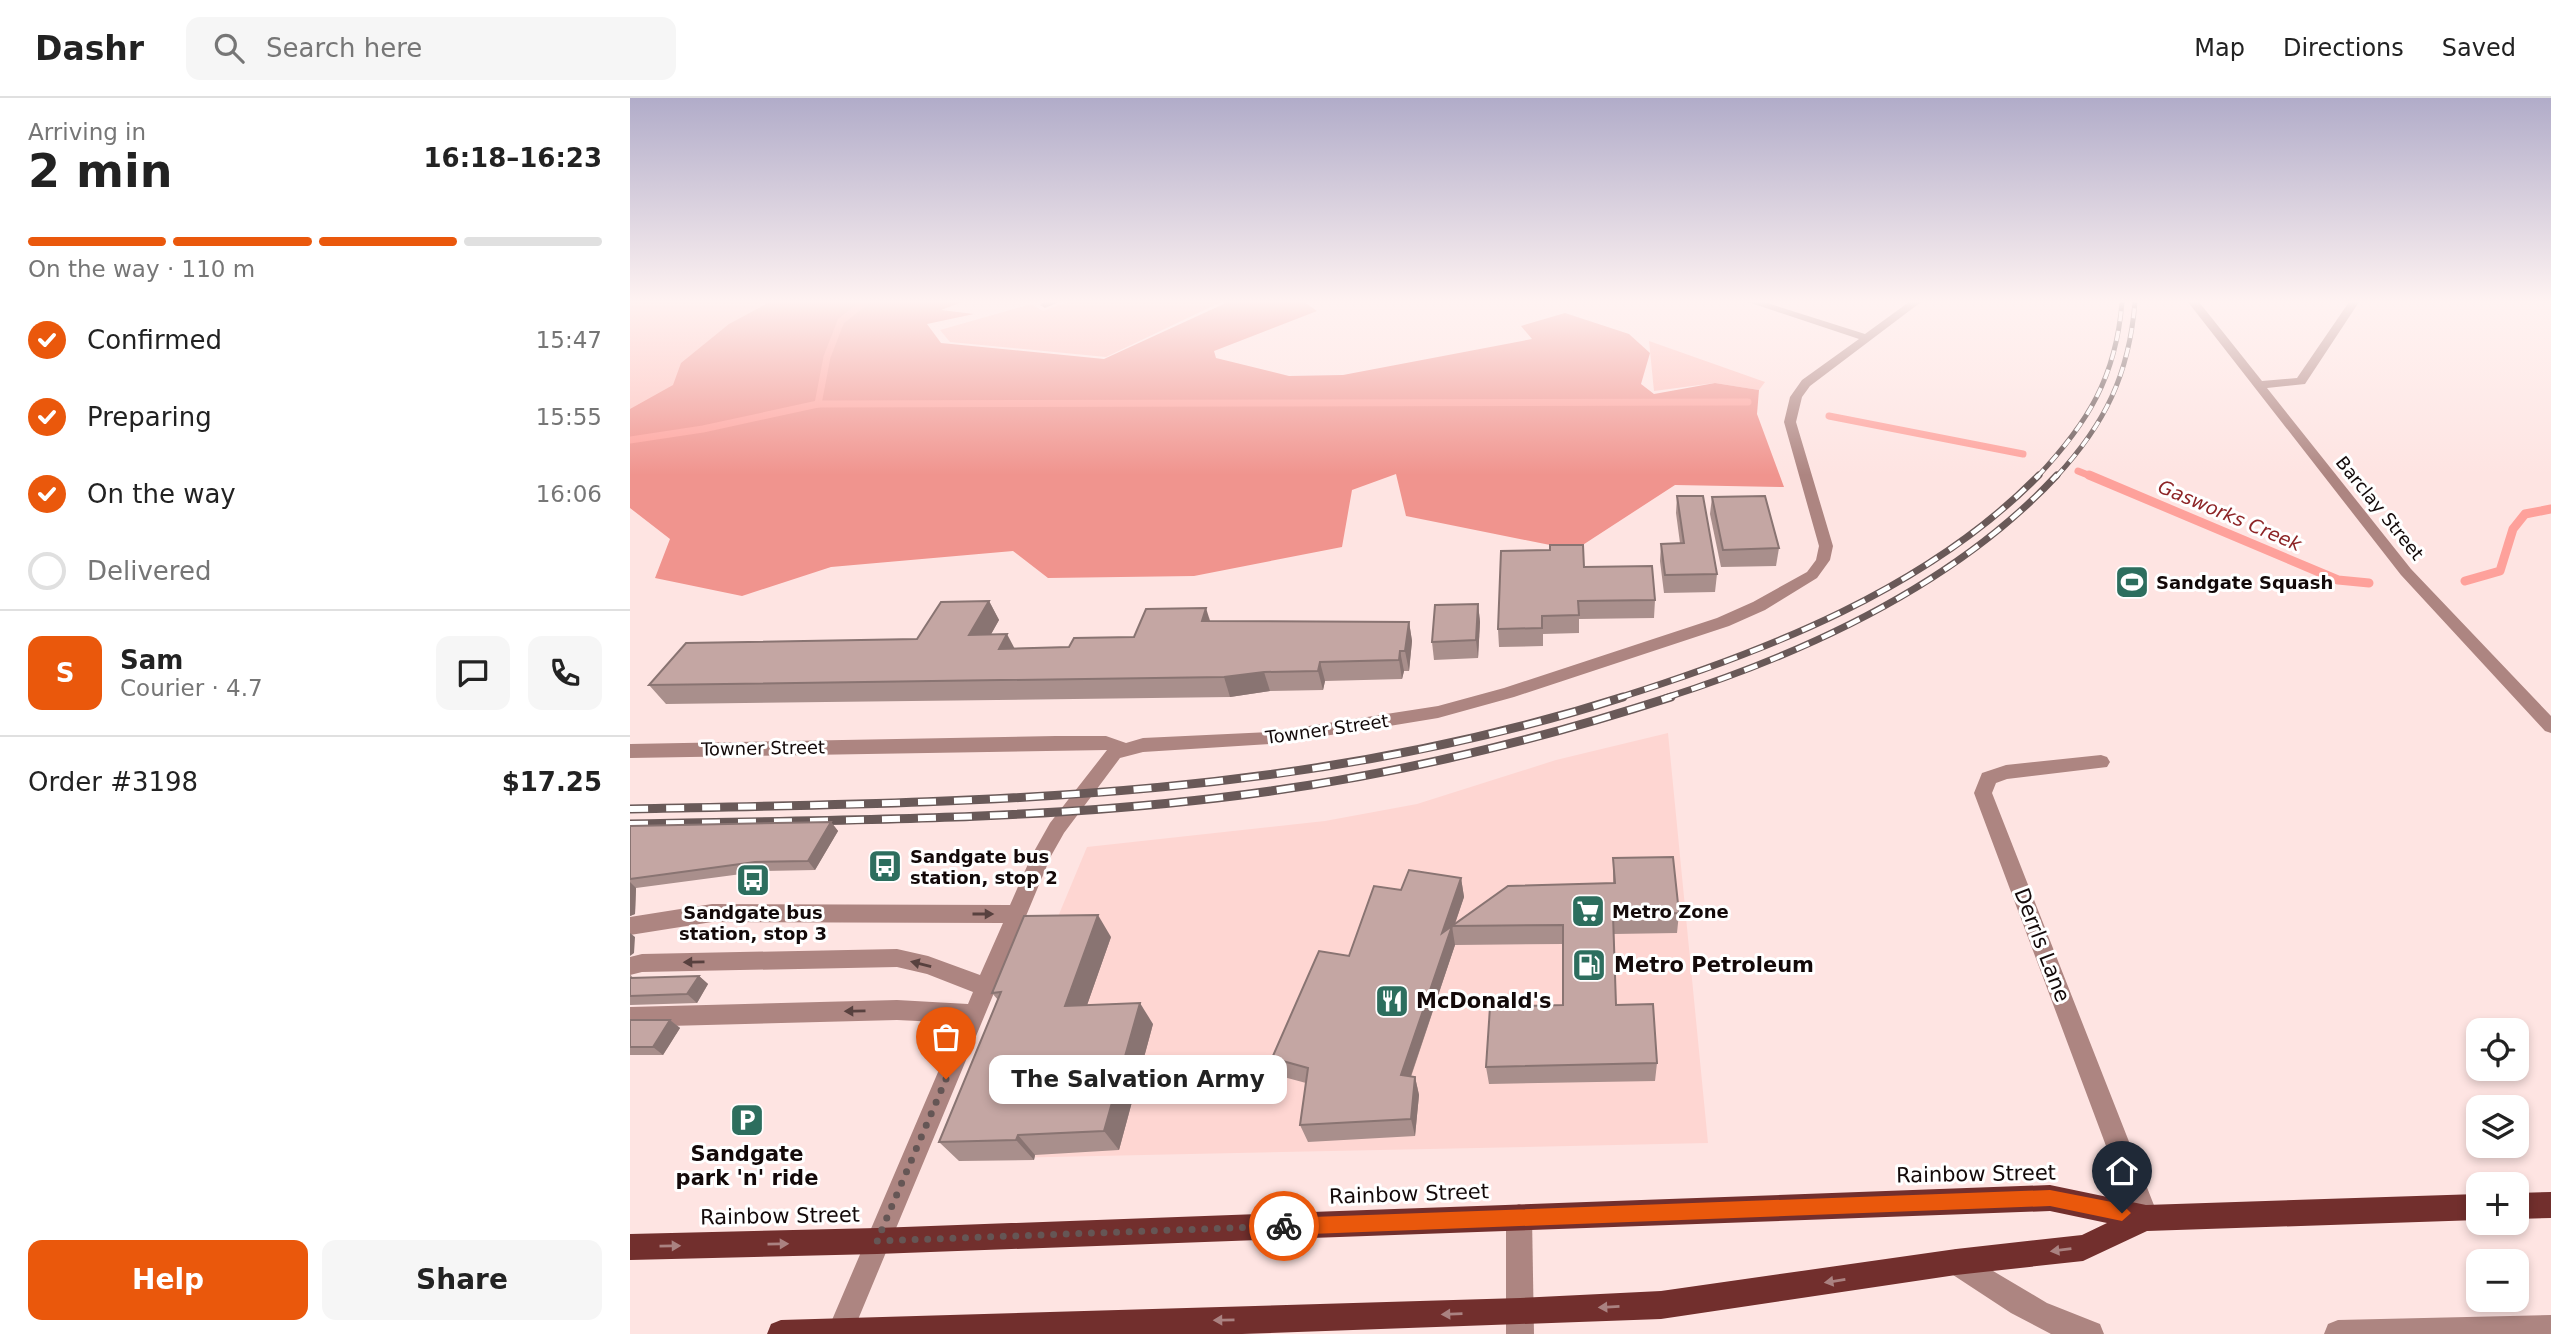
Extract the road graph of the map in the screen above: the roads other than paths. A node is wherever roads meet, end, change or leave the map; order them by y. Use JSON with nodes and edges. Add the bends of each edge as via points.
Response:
{"nodes":[{"id":1,"x":1838,"y":360,"type":"edge"},
{"id":2,"x":2237,"y":360,"type":"edge"},
{"id":3,"x":2315,"y":360,"type":"edge"},
{"id":4,"x":2257,"y":385,"type":"junction"},
{"id":5,"x":2551,"y":727,"type":"edge"},
{"id":6,"x":1123,"y":749,"type":"junction"},
{"id":7,"x":630,"y":751,"type":"edge"},
{"id":8,"x":2101,"y":762,"type":"dead end"},
{"id":9,"x":1015,"y":914,"type":"junction"},
{"id":10,"x":630,"y":926,"type":"edge"},
{"id":11,"x":630,"y":966,"type":"edge"},
{"id":12,"x":985,"y":986,"type":"junction"},
{"id":13,"x":972,"y":1014,"type":"junction"},
{"id":14,"x":630,"y":1017,"type":"edge"},
{"id":15,"x":2551,"y":1205,"type":"edge"},
{"id":16,"x":2529,"y":1206,"type":"edge"},
{"id":17,"x":2466,"y":1208,"type":"edge"},
{"id":18,"x":1519,"y":1217,"type":"junction"},
{"id":19,"x":2147,"y":1218,"type":"junction"},
{"id":20,"x":877,"y":1241,"type":"junction"},
{"id":21,"x":630,"y":1247,"type":"edge"},
{"id":22,"x":1956,"y":1262,"type":"junction"},
{"id":23,"x":1520,"y":1323,"type":"edge"},
{"id":24,"x":2551,"y":1329,"type":"edge"},
{"id":25,"x":839,"y":1333,"type":"edge"},
{"id":26,"x":781,"y":1334,"type":"edge"},
{"id":27,"x":2090,"y":1334,"type":"edge"},
{"id":28,"x":2338,"y":1334,"type":"edge"}],
"edges":[{"from":1,"to":6,"type":"street","name":"Towner Street","via":[[1796,397],[1790,422],[1826,546],[1823,561],[1812,575],[1759,606],[1710,626],[1438,712],[1270,738]]},
{"from":2,"to":4,"type":"street","name":"Barclay Street"},
{"from":3,"to":4,"type":"street","via":[[2301,381]]},
{"from":4,"to":5,"type":"street","name":"Barclay Street","via":[[2406,572]]},
{"from":6,"to":7,"type":"street","name":"Towner Street","via":[[1106,742],[1056,742]]},
{"from":6,"to":9,"type":"street","via":[[1106,760],[1058,828]]},
{"from":8,"to":19,"type":"street","name":"Derrls Lane","via":[[2006,772],[1989,778],[1983,793]]},
{"from":10,"to":9,"type":"street","one_way":true,"via":[[712,913]]},
{"from":9,"to":12,"type":"street"},
{"from":12,"to":11,"type":"street","one_way":true,"via":[[897,958]]},
{"from":12,"to":13,"type":"street"},
{"from":13,"to":14,"type":"street","one_way":true,"via":[[897,1010]]},
{"from":13,"to":20,"type":"street"},
{"from":15,"to":16,"type":"main road"},
{"from":17,"to":19,"type":"main road","name":"Rainbow Street"},
{"from":18,"to":19,"type":"main road","name":"Rainbow Street","via":[[2050,1198]]},
{"from":18,"to":20,"type":"main road","name":"Rainbow Street"},
{"from":18,"to":23,"type":"street"},
{"from":19,"to":22,"type":"main road","name":"Rainbow Street","one_way":true,"via":[[2083,1248]]},
{"from":21,"to":20,"type":"main road","name":"Rainbow Street","one_way":true},
{"from":20,"to":25,"type":"street"},
{"from":22,"to":23,"type":"main road","name":"Rainbow Street","one_way":true},
{"from":22,"to":27,"type":"street","via":[[2029,1308]]},
{"from":23,"to":25,"type":"main road","name":"Rainbow Street","one_way":true},
{"from":24,"to":28,"type":"street"},
{"from":25,"to":26,"type":"main road","name":"Rainbow Street"}]}
